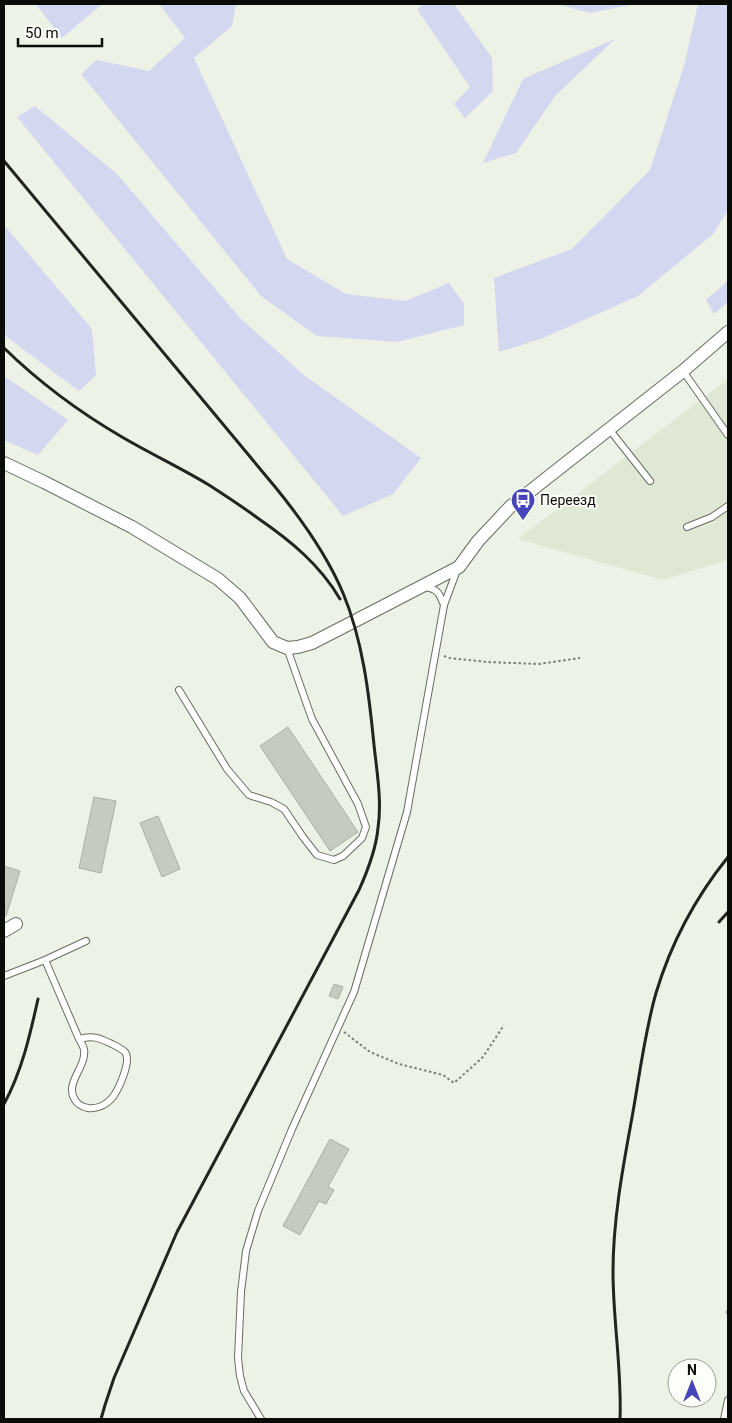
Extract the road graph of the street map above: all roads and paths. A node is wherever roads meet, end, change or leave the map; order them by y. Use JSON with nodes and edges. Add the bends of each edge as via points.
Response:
{"nodes":[{"id":1,"x":728,"y":332,"type":"edge"},
{"id":2,"x":683,"y":370,"type":"junction"},
{"id":3,"x":609,"y":429,"type":"junction"},
{"id":4,"x":728,"y":435,"type":"edge"},
{"id":5,"x":4,"y":463,"type":"edge"},
{"id":6,"x":650,"y":481,"type":"dead end"},
{"id":7,"x":728,"y":506,"type":"edge"},
{"id":8,"x":687,"y":527,"type":"dead end"},
{"id":9,"x":459,"y":566,"type":"junction"},
{"id":10,"x":420,"y":587,"type":"junction"},
{"id":11,"x":444,"y":605,"type":"junction"},
{"id":12,"x":287,"y":648,"type":"junction"},
{"id":13,"x":436,"y":653,"type":"junction"},
{"id":14,"x":580,"y":658,"type":"dead end"},
{"id":15,"x":179,"y":690,"type":"dead end"},
{"id":16,"x":16,"y":924,"type":"dead end"},
{"id":17,"x":4,"y":931,"type":"edge"},
{"id":18,"x":86,"y":940,"type":"dead end"},
{"id":19,"x":45,"y":960,"type":"junction"},
{"id":20,"x":4,"y":976,"type":"edge"},
{"id":21,"x":504,"y":1025,"type":"dead end"},
{"id":22,"x":338,"y":1028,"type":"junction"},
{"id":23,"x":79,"y":1039,"type":"junction"},
{"id":24,"x":728,"y":1400,"type":"edge"},
{"id":25,"x":261,"y":1419,"type":"edge"},
{"id":26,"x":724,"y":1419,"type":"edge"}],
"edges":[{"from":1,"to":2,"type":"street"},
{"from":2,"to":3,"type":"street"},
{"from":2,"to":4,"type":"lane"},
{"from":3,"to":6,"type":"lane"},
{"from":3,"to":9,"type":"street","via":[[510,507]]},
{"from":5,"to":12,"type":"street","via":[[132,527],[218,579],[240,598],[273,642]]},
{"from":7,"to":8,"type":"lane"},
{"from":9,"to":10,"type":"street"},
{"from":9,"to":11,"type":"lane"},
{"from":10,"to":11,"type":"lane","via":[[434,588]]},
{"from":10,"to":12,"type":"street","via":[[312,642]]},
{"from":11,"to":13,"type":"lane"},
{"from":12,"to":15,"type":"lane","via":[[312,719],[358,804],[366,826],[362,838],[334,860],[317,855],[284,810],[249,794],[227,769]]},
{"from":13,"to":14,"type":"path","via":[[487,662],[539,664]]},
{"from":13,"to":22,"type":"lane","via":[[408,812],[354,992]]},
{"from":16,"to":17,"type":"street"},
{"from":18,"to":19,"type":"lane"},
{"from":19,"to":20,"type":"lane"},
{"from":19,"to":23,"type":"lane"},
{"from":21,"to":22,"type":"path","via":[[483,1057],[454,1083],[443,1075],[399,1064],[370,1052]]},
{"from":22,"to":25,"type":"lane","via":[[284,1147],[246,1251],[238,1358],[244,1391]]},
{"from":23,"to":23,"type":"lane","via":[[84,1055],[73,1082],[74,1100],[89,1108],[103,1106],[117,1091],[127,1058],[125,1053],[107,1041],[94,1036]]},
{"from":24,"to":26,"type":"lane"}]}
